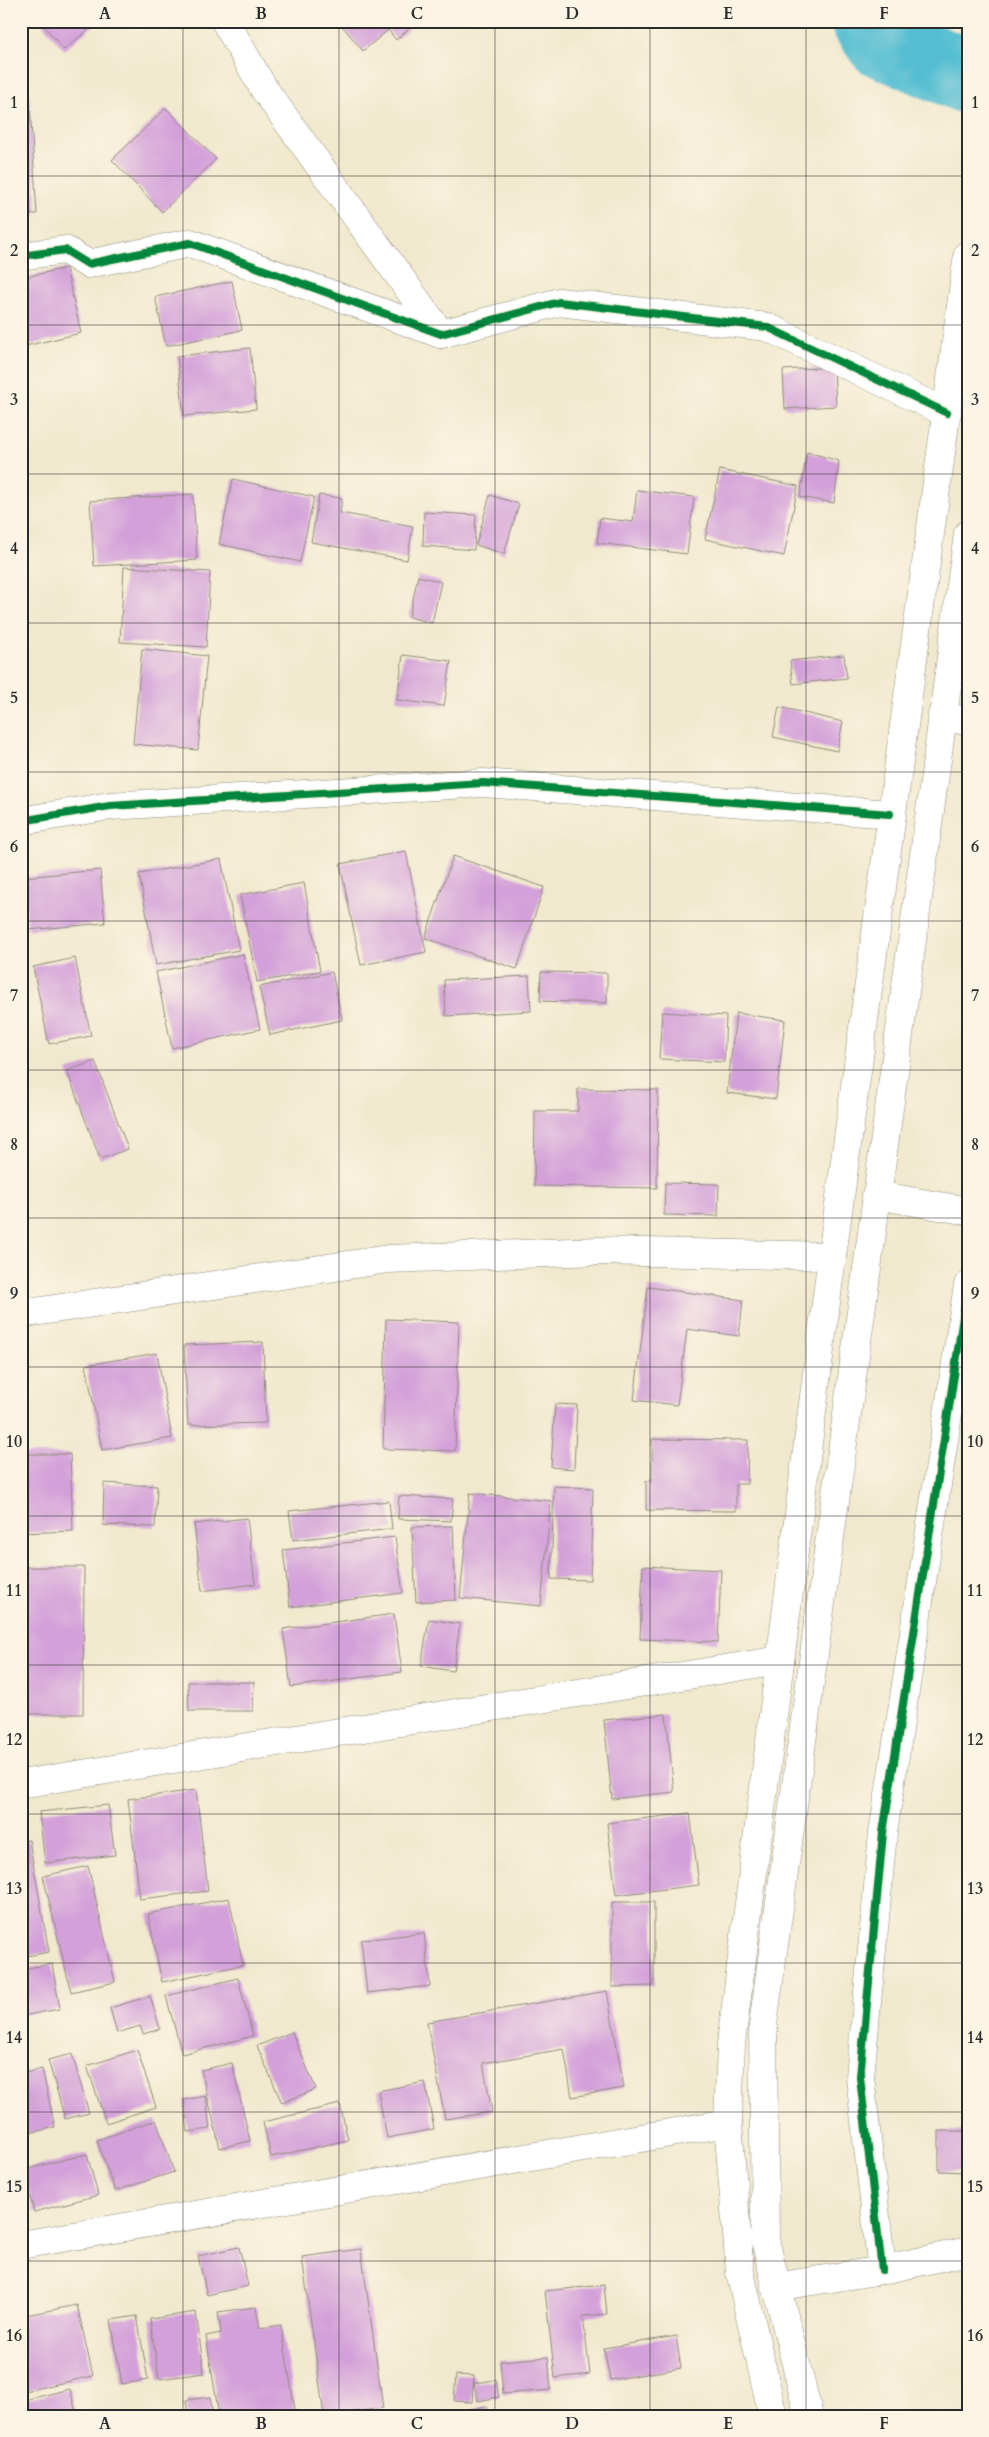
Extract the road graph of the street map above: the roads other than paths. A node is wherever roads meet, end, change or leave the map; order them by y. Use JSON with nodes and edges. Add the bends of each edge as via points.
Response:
{"nodes":[{"id":1,"x":225,"y":21,"type":"edge"},
{"id":2,"x":968,"y":254,"type":"edge"},
{"id":3,"x":21,"y":256,"type":"edge"},
{"id":4,"x":440,"y":334,"type":"junction"},
{"id":5,"x":947,"y":413,"type":"junction"},
{"id":6,"x":968,"y":534,"type":"edge"},
{"id":7,"x":955,"y":718,"type":"edge"},
{"id":8,"x":890,"y":814,"type":"junction"},
{"id":9,"x":21,"y":821,"type":"edge"},
{"id":10,"x":876,"y":1195,"type":"junction"},
{"id":11,"x":968,"y":1210,"type":"edge"},
{"id":12,"x":832,"y":1256,"type":"junction"},
{"id":13,"x":968,"y":1285,"type":"edge"},
{"id":14,"x":21,"y":1314,"type":"edge"},
{"id":15,"x":780,"y":1660,"type":"junction"},
{"id":16,"x":21,"y":1784,"type":"edge"},
{"id":17,"x":728,"y":2123,"type":"junction"},
{"id":18,"x":21,"y":2245,"type":"edge"},
{"id":19,"x":968,"y":2251,"type":"edge"},
{"id":20,"x":882,"y":2270,"type":"junction"},
{"id":21,"x":775,"y":2287,"type":"junction"},
{"id":22,"x":773,"y":2416,"type":"edge"},
{"id":23,"x":809,"y":2416,"type":"edge"}],
"edges":[{"from":1,"to":4,"type":"street","via":[[264,89]]},
{"from":2,"to":5,"type":"street"},
{"from":3,"to":4,"type":"street","via":[[65,250],[88,264],[190,243]]},
{"from":4,"to":5,"type":"street","via":[[559,302],[767,327]]},
{"from":5,"to":8,"type":"street"},
{"from":6,"to":7,"type":"street"},
{"from":7,"to":10,"type":"street"},
{"from":8,"to":9,"type":"street","via":[[483,784],[110,806]]},
{"from":8,"to":12,"type":"street"},
{"from":10,"to":11,"type":"street"},
{"from":10,"to":21,"type":"street","via":[[763,2024],[765,2240]]},
{"from":12,"to":14,"type":"street","via":[[598,1251],[388,1258]]},
{"from":12,"to":15,"type":"street"},
{"from":13,"to":20,"type":"street","via":[[883,1833],[860,2077]]},
{"from":15,"to":16,"type":"street"},
{"from":15,"to":17,"type":"street","via":[[731,2044]]},
{"from":17,"to":18,"type":"street"},
{"from":17,"to":22,"type":"street","via":[[740,2272]]},
{"from":19,"to":20,"type":"street"},
{"from":20,"to":21,"type":"street"},
{"from":21,"to":23,"type":"street"}]}
